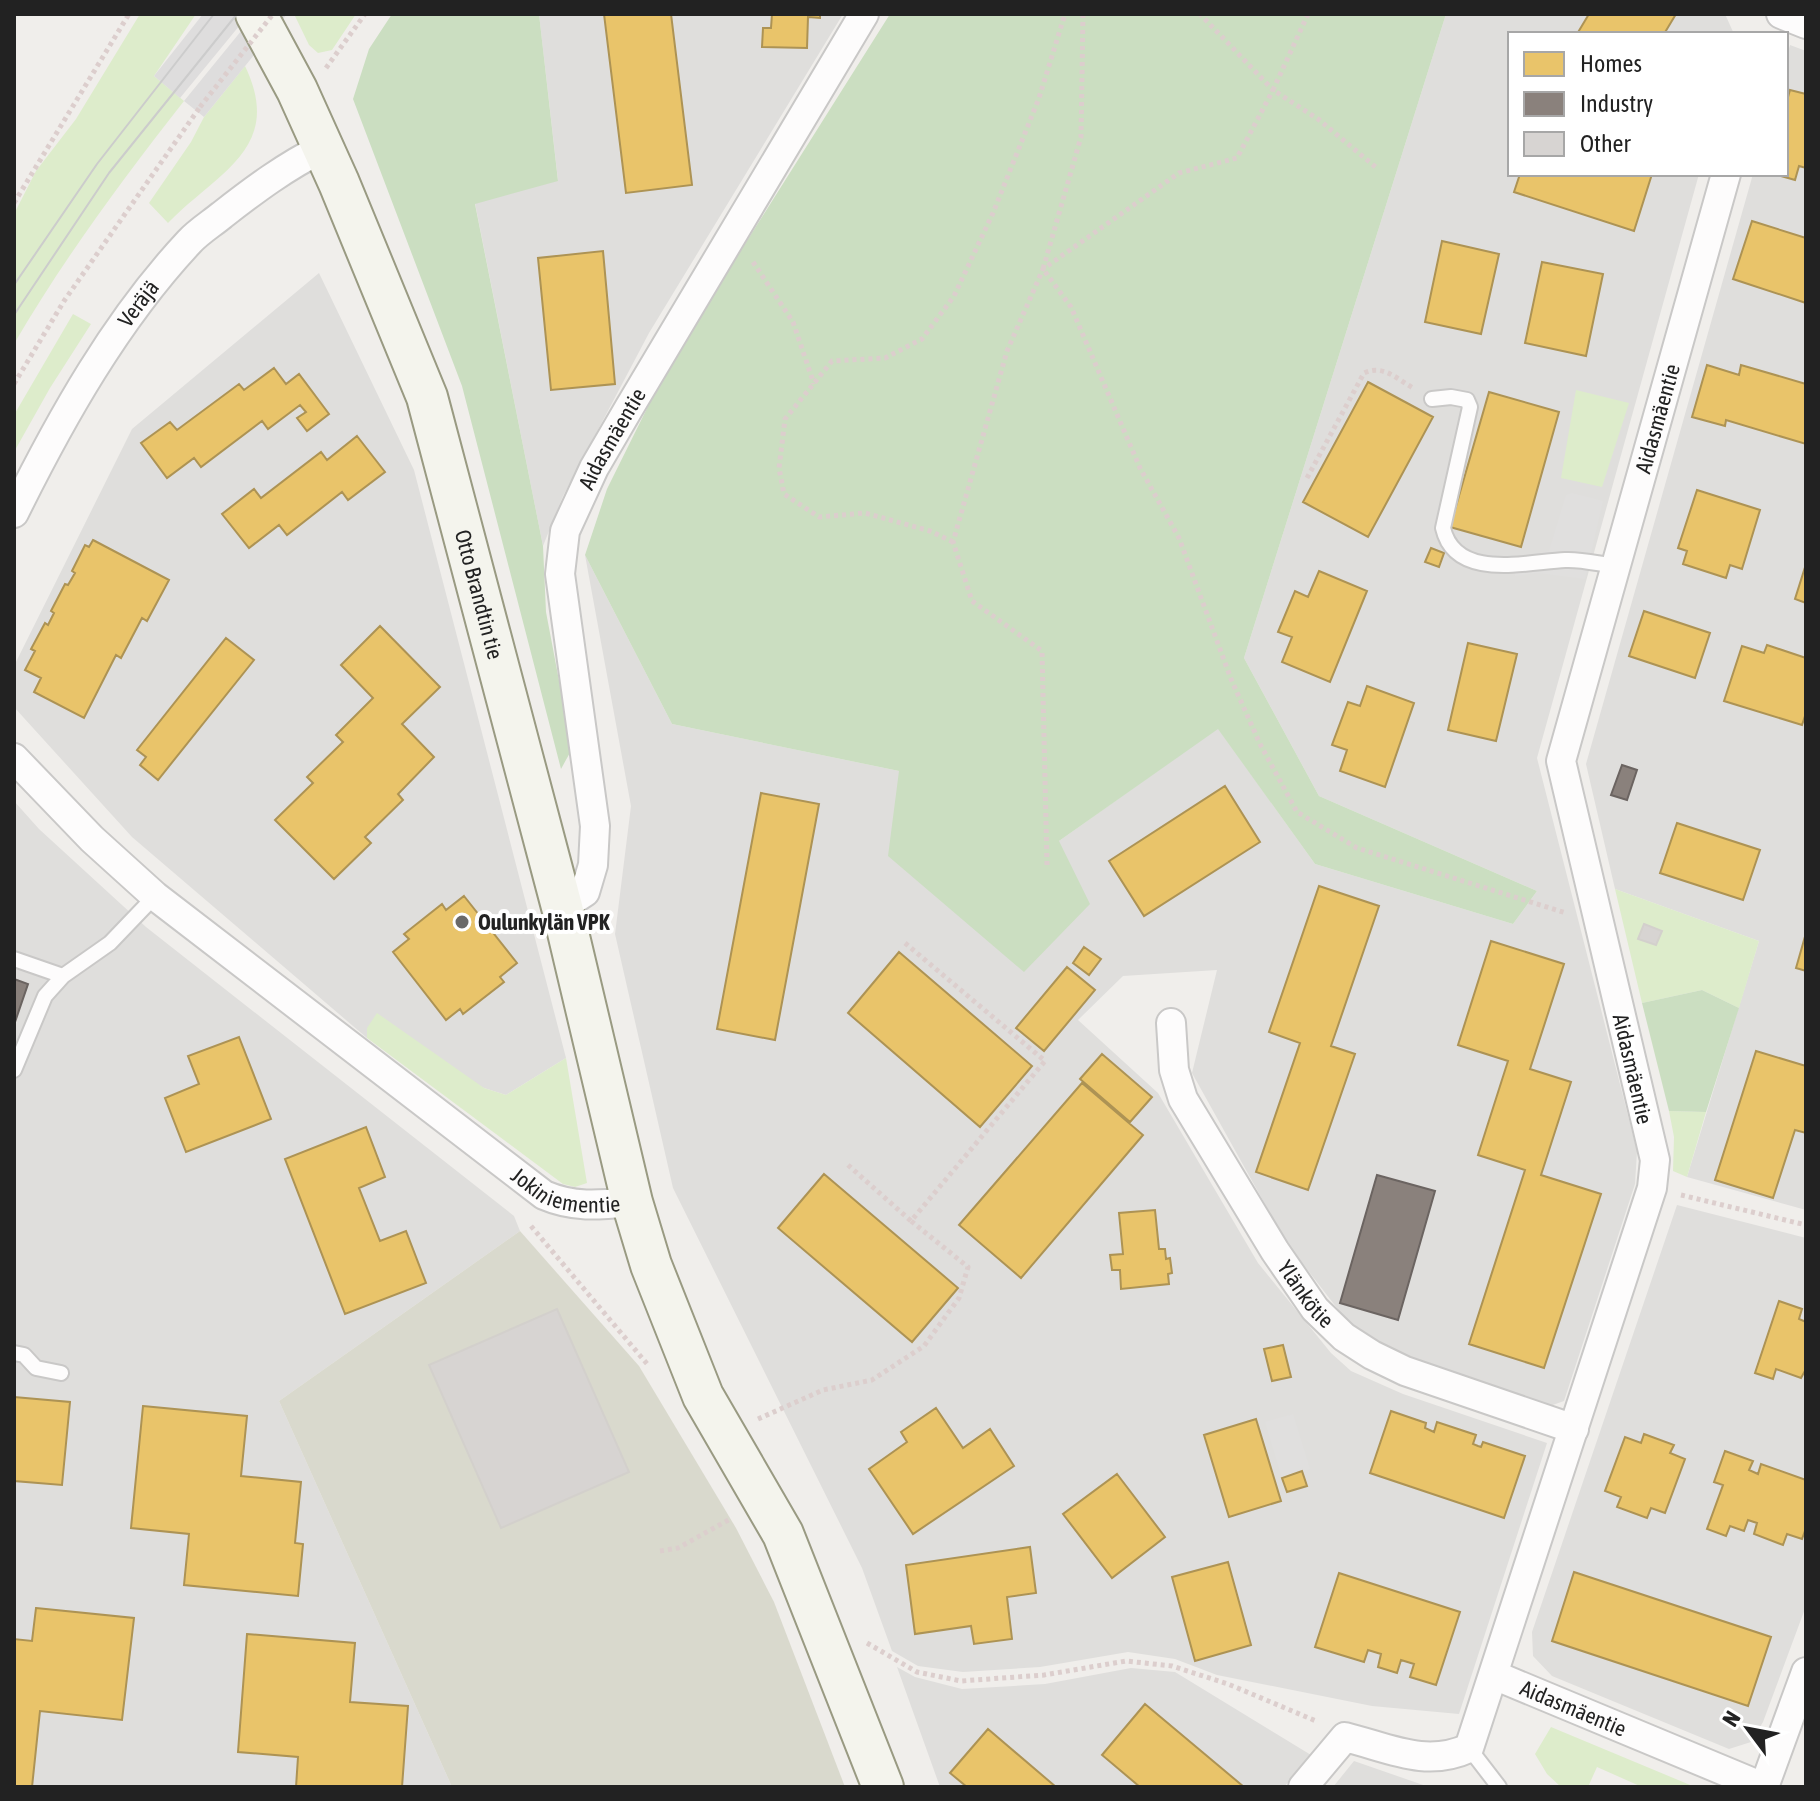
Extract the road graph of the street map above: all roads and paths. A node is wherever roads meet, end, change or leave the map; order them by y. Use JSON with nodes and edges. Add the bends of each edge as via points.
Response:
{"nodes":[{"id":1,"x":129,"y":14,"type":"edge"},
{"id":2,"x":256,"y":14,"type":"edge"},
{"id":3,"x":273,"y":14,"type":"edge"},
{"id":4,"x":365,"y":14,"type":"edge"},
{"id":5,"x":864,"y":14,"type":"edge"},
{"id":6,"x":1065,"y":14,"type":"edge"},
{"id":7,"x":1083,"y":14,"type":"edge"},
{"id":8,"x":1200,"y":14,"type":"edge"},
{"id":9,"x":1308,"y":14,"type":"edge"},
{"id":10,"x":1781,"y":14,"type":"edge"},
{"id":11,"x":1806,"y":24,"type":"edge"},
{"id":12,"x":319,"y":77,"type":"dead end"},
{"id":13,"x":1273,"y":90,"type":"junction"},
{"id":14,"x":323,"y":148,"type":"junction"},
{"id":15,"x":1378,"y":169,"type":"dead end"},
{"id":16,"x":1725,"y":176,"type":"edge"},
{"id":17,"x":14,"y":203,"type":"edge"},
{"id":18,"x":732,"y":237,"type":"junction"},
{"id":19,"x":1043,"y":269,"type":"junction"},
{"id":20,"x":1399,"y":380,"type":"dead end"},
{"id":21,"x":14,"y":384,"type":"edge"},
{"id":22,"x":814,"y":385,"type":"junction"},
{"id":23,"x":1432,"y":399,"type":"dead end"},
{"id":24,"x":1307,"y":478,"type":"dead end"},
{"id":25,"x":14,"y":513,"type":"edge"},
{"id":26,"x":953,"y":542,"type":"junction"},
{"id":27,"x":1615,"y":566,"type":"junction"},
{"id":28,"x":14,"y":758,"type":"edge"},
{"id":29,"x":1047,"y":865,"type":"dead end"},
{"id":30,"x":155,"y":896,"type":"junction"},
{"id":31,"x":562,"y":907,"type":"junction"},
{"id":32,"x":1599,"y":924,"type":"junction"},
{"id":33,"x":905,"y":943,"type":"dead end"},
{"id":34,"x":14,"y":959,"type":"edge"},
{"id":35,"x":63,"y":976,"type":"junction"},
{"id":36,"x":1171,"y":1023,"type":"dead end"},
{"id":37,"x":14,"y":1070,"type":"edge"},
{"id":38,"x":848,"y":1165,"type":"dead end"},
{"id":39,"x":1652,"y":1188,"type":"junction"},
{"id":40,"x":632,"y":1202,"type":"junction"},
{"id":41,"x":523,"y":1216,"type":"dead end"},
{"id":42,"x":911,"y":1221,"type":"junction"},
{"id":43,"x":1806,"y":1225,"type":"edge"},
{"id":44,"x":14,"y":1353,"type":"edge"},
{"id":45,"x":650,"y":1367,"type":"dead end"},
{"id":46,"x":61,"y":1373,"type":"dead end"},
{"id":47,"x":749,"y":1423,"type":"dead end"},
{"id":48,"x":1574,"y":1429,"type":"junction"},
{"id":49,"x":737,"y":1516,"type":"dead end"},
{"id":50,"x":660,"y":1551,"type":"dead end"},
{"id":51,"x":863,"y":1641,"type":"dead end"},
{"id":52,"x":1806,"y":1672,"type":"edge"},
{"id":53,"x":1494,"y":1675,"type":"junction"},
{"id":54,"x":1345,"y":1737,"type":"junction"},
{"id":55,"x":1469,"y":1748,"type":"junction"},
{"id":56,"x":883,"y":1787,"type":"edge"},
{"id":57,"x":1303,"y":1787,"type":"edge"},
{"id":58,"x":1499,"y":1787,"type":"edge"},
{"id":59,"x":1764,"y":1787,"type":"edge"}],
"edges":[{"from":1,"to":17,"type":"path"},
{"from":2,"to":14,"type":"street","name":"Otto Brandtin tie"},
{"from":3,"to":21,"type":"path","bridge":true,"via":[[200,107],[64,301]]},
{"from":4,"to":12,"type":"path"},
{"from":5,"to":18,"type":"street","name":"Aidasmäentie"},
{"from":6,"to":22,"type":"path","via":[[1039,98],[954,296],[922,339],[885,358],[832,361]]},
{"from":7,"to":19,"type":"path","via":[[1081,137]]},
{"from":8,"to":13,"type":"path"},
{"from":9,"to":13,"type":"path"},
{"from":10,"to":11,"type":"street"},
{"from":13,"to":15,"type":"path"},
{"from":13,"to":19,"type":"path","via":[[1237,158],[1179,173]]},
{"from":14,"to":25,"type":"street","name":"Veräjä","via":[[278,173],[201,232],[154,283],[66,415]]},
{"from":14,"to":31,"type":"street","name":"Otto Brandtin tie","via":[[427,397]]},
{"from":16,"to":27,"type":"street","name":"Aidasmäentie"},
{"from":18,"to":22,"type":"path","via":[[793,322]]},
{"from":18,"to":31,"type":"street","name":"Aidasmäentie","via":[[594,468],[565,531],[560,574],[595,826],[585,892]]},
{"from":19,"to":26,"type":"path","via":[[1007,351]]},
{"from":19,"to":32,"type":"path","via":[[1071,307],[1140,468],[1179,538],[1260,744],[1297,812],[1357,848]]},
{"from":20,"to":24,"type":"path","via":[[1384,370],[1364,373]]},
{"from":22,"to":26,"type":"path","via":[[785,419],[779,468],[784,494],[819,517],[865,513]]},
{"from":23,"to":27,"type":"lane","via":[[1467,400],[1470,407],[1443,528],[1455,552],[1492,566],[1568,560]]},
{"from":26,"to":29,"type":"path","via":[[972,601],[1042,651]]},
{"from":27,"to":32,"type":"street","name":"Aidasmäentie","via":[[1561,761]]},
{"from":28,"to":30,"type":"street","name":"Jokiniementie"},
{"from":30,"to":35,"type":"lane","via":[[110,943]]},
{"from":30,"to":40,"type":"street","name":"Jokiniementie","via":[[544,1195],[579,1206]]},
{"from":31,"to":40,"type":"street","name":"Otto Brandtin tie"},
{"from":32,"to":39,"type":"street","name":"Aidasmäentie","via":[[1655,1160]]},
{"from":33,"to":42,"type":"path","via":[[1045,1061]]},
{"from":34,"to":35,"type":"lane"},
{"from":35,"to":37,"type":"lane","via":[[45,996]]},
{"from":36,"to":48,"type":"street","name":"Ylänkötie","via":[[1174,1070],[1183,1099],[1315,1309],[1344,1337],[1405,1371]]},
{"from":38,"to":42,"type":"path"},
{"from":39,"to":43,"type":"path"},
{"from":39,"to":48,"type":"street","name":"Aidasmäentie"},
{"from":40,"to":56,"type":"street","name":"Jokiniementie","via":[[703,1396],[783,1534]]},
{"from":41,"to":45,"type":"path"},
{"from":42,"to":47,"type":"path","via":[[968,1267],[959,1298],[924,1346],[872,1380],[823,1390]]},
{"from":44,"to":46,"type":"lane","via":[[36,1368]]},
{"from":48,"to":53,"type":"street","name":"Aidasmäentie"},
{"from":49,"to":50,"type":"path","via":[[678,1548]]},
{"from":51,"to":54,"type":"path","via":[[917,1672],[961,1681],[1044,1675],[1126,1661],[1172,1666],[1304,1715]]},
{"from":52,"to":59,"type":"street"},
{"from":53,"to":55,"type":"street"},
{"from":53,"to":59,"type":"street","name":"Aidasmäentie"},
{"from":54,"to":55,"type":"street","via":[[1428,1759]]},
{"from":54,"to":57,"type":"street"},
{"from":55,"to":58,"type":"lane"}]}
